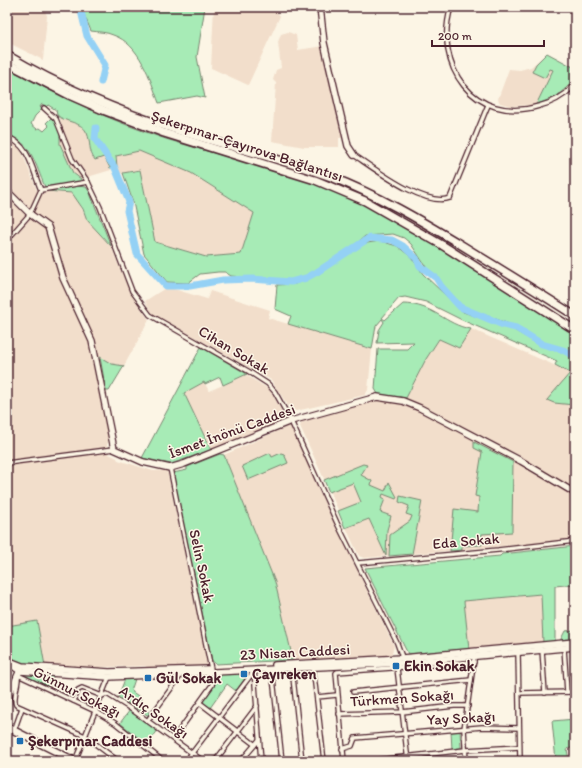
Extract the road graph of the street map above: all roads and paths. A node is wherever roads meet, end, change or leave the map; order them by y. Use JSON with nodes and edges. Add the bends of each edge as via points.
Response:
{"nodes":[{"id":1,"x":320,"y":7,"type":"edge"},
{"id":2,"x":451,"y":7,"type":"edge"},
{"id":3,"x":7,"y":55,"type":"edge"},
{"id":4,"x":7,"y":63,"type":"edge"},
{"id":5,"x":574,"y":87,"type":"edge"},
{"id":6,"x":488,"y":105,"type":"junction"},
{"id":7,"x":44,"y":108,"type":"dead end"},
{"id":8,"x":7,"y":137,"type":"edge"},
{"id":9,"x":354,"y":155,"type":"joint"},
{"id":10,"x":88,"y":182,"type":"junction"},
{"id":11,"x":41,"y":190,"type":"junction"},
{"id":12,"x":7,"y":191,"type":"edge"},
{"id":13,"x":30,"y":214,"type":"junction"},
{"id":14,"x":7,"y":240,"type":"edge"},
{"id":15,"x":573,"y":315,"type":"edge"},
{"id":16,"x":575,"y":330,"type":"edge"},
{"id":17,"x":291,"y":421,"type":"junction"},
{"id":18,"x":114,"y":449,"type":"junction"},
{"id":19,"x":7,"y":463,"type":"edge"},
{"id":20,"x":170,"y":468,"type":"junction"},
{"id":21,"x":575,"y":493,"type":"edge"},
{"id":22,"x":575,"y":541,"type":"edge"},
{"id":23,"x":358,"y":563,"type":"junction"},
{"id":24,"x":575,"y":642,"type":"edge"},
{"id":25,"x":575,"y":647,"type":"edge"},
{"id":26,"x":564,"y":648,"type":"junction"},
{"id":27,"x":518,"y":650,"type":"junction"},
{"id":28,"x":542,"y":650,"type":"junction"},
{"id":29,"x":7,"y":658,"type":"edge"},
{"id":30,"x":474,"y":659,"type":"junction"},
{"id":31,"x":403,"y":660,"type":"junction"},
{"id":32,"x":7,"y":662,"type":"edge"},
{"id":33,"x":313,"y":667,"type":"junction"},
{"id":34,"x":292,"y":668,"type":"junction"},
{"id":35,"x":397,"y":668,"type":"junction"},
{"id":36,"x":272,"y":669,"type":"junction"},
{"id":37,"x":254,"y":670,"type":"junction"},
{"id":38,"x":20,"y":671,"type":"junction"},
{"id":39,"x":213,"y":671,"type":"junction"},
{"id":40,"x":181,"y":674,"type":"junction"},
{"id":41,"x":109,"y":677,"type":"junction"},
{"id":42,"x":471,"y":680,"type":"junction"},
{"id":43,"x":399,"y":688,"type":"junction"},
{"id":44,"x":352,"y":692,"type":"dead end"},
{"id":45,"x":567,"y":692,"type":"junction"},
{"id":46,"x":575,"y":692,"type":"edge"},
{"id":47,"x":519,"y":693,"type":"junction"},
{"id":48,"x":545,"y":693,"type":"junction"},
{"id":49,"x":337,"y":695,"type":"junction"},
{"id":50,"x":102,"y":696,"type":"junction"},
{"id":51,"x":316,"y":697,"type":"junction"},
{"id":52,"x":7,"y":699,"type":"edge"},
{"id":53,"x":74,"y":701,"type":"junction"},
{"id":54,"x":200,"y":703,"type":"junction"},
{"id":55,"x":257,"y":706,"type":"junction"},
{"id":56,"x":468,"y":706,"type":"junction"},
{"id":57,"x":22,"y":708,"type":"junction"},
{"id":58,"x":95,"y":711,"type":"junction"},
{"id":59,"x":402,"y":712,"type":"junction"},
{"id":60,"x":339,"y":714,"type":"junction"},
{"id":61,"x":219,"y":718,"type":"junction"},
{"id":62,"x":148,"y":720,"type":"junction"},
{"id":63,"x":7,"y":727,"type":"edge"},
{"id":64,"x":519,"y":728,"type":"junction"},
{"id":65,"x":464,"y":729,"type":"junction"},
{"id":66,"x":7,"y":731,"type":"edge"},
{"id":67,"x":14,"y":731,"type":"junction"},
{"id":68,"x":238,"y":732,"type":"junction"},
{"id":69,"x":405,"y":733,"type":"junction"},
{"id":70,"x":85,"y":736,"type":"junction"},
{"id":71,"x":173,"y":739,"type":"junction"},
{"id":72,"x":259,"y":740,"type":"junction"},
{"id":73,"x":254,"y":744,"type":"junction"},
{"id":74,"x":519,"y":747,"type":"junction"},
{"id":75,"x":342,"y":749,"type":"junction"},
{"id":76,"x":465,"y":750,"type":"junction"},
{"id":77,"x":192,"y":753,"type":"junction"},
{"id":78,"x":408,"y":759,"type":"edge"},
{"id":79,"x":69,"y":761,"type":"edge"},
{"id":80,"x":75,"y":761,"type":"edge"},
{"id":81,"x":118,"y":761,"type":"edge"},
{"id":82,"x":163,"y":761,"type":"edge"},
{"id":83,"x":186,"y":761,"type":"edge"},
{"id":84,"x":203,"y":761,"type":"edge"},
{"id":85,"x":215,"y":761,"type":"edge"},
{"id":86,"x":241,"y":761,"type":"edge"},
{"id":87,"x":261,"y":761,"type":"edge"},
{"id":88,"x":282,"y":761,"type":"edge"},
{"id":89,"x":302,"y":761,"type":"edge"},
{"id":90,"x":324,"y":761,"type":"edge"},
{"id":91,"x":344,"y":761,"type":"edge"},
{"id":92,"x":369,"y":761,"type":"edge"},
{"id":93,"x":466,"y":761,"type":"edge"},
{"id":94,"x":520,"y":761,"type":"edge"}],
"edges":[{"from":1,"to":9,"type":"street","via":[[324,43],[348,146]]},
{"from":2,"to":6,"type":"street","via":[[446,29],[447,52],[451,63],[471,94]]},
{"from":3,"to":15,"type":"highway","name":"Şekerpınar-Çayırova Bağlantısı","via":[[73,89],[129,113],[179,131],[315,171],[369,193],[404,211]]},
{"from":4,"to":16,"type":"highway","name":"Şekerpınar-Çayırova Bağlantısı","via":[[109,113],[164,133],[315,180],[365,201],[442,245]]},
{"from":5,"to":6,"type":"street","via":[[548,104],[520,111]]},
{"from":6,"to":9,"type":"street","via":[[450,198],[446,200],[434,200],[402,187]]},
{"from":7,"to":10,"type":"street","name":"Cihan Sokak","via":[[56,120],[72,159]]},
{"from":8,"to":11,"type":"street","via":[[17,141],[27,154]]},
{"from":10,"to":11,"type":"street"},
{"from":10,"to":17,"type":"street","name":"Cihan Sokak","via":[[132,291],[150,315],[268,384]]},
{"from":11,"to":13,"type":"street"},
{"from":12,"to":13,"type":"street"},
{"from":13,"to":14,"type":"street"},
{"from":13,"to":18,"type":"street","via":[[48,227],[63,278],[92,341]]},
{"from":17,"to":20,"type":"street","name":"İsmet İnönü Caddesi"},
{"from":17,"to":21,"type":"street","name":"İsmet İnönü Caddesi","via":[[377,397],[403,401],[515,458]]},
{"from":17,"to":23,"type":"street","name":"Cihan Sokak"},
{"from":18,"to":19,"type":"street"},
{"from":18,"to":20,"type":"street","name":"İsmet İnönü Caddesi","via":[[143,462]]},
{"from":20,"to":39,"type":"street","name":"Selin Sokak"},
{"from":22,"to":23,"type":"street","name":"Eda Sokak"},
{"from":23,"to":31,"type":"street","name":"Cihan Sokak"},
{"from":24,"to":27,"type":"street","name":"23 Nisan Caddesi"},
{"from":25,"to":26,"type":"street","name":"23 Nisan Caddesi"},
{"from":26,"to":28,"type":"street","name":"23 Nisan Caddesi"},
{"from":26,"to":45,"type":"street"},
{"from":27,"to":28,"type":"street","name":"23 Nisan Caddesi"},
{"from":27,"to":30,"type":"street","name":"23 Nisan Caddesi"},
{"from":27,"to":31,"type":"street","name":"23 Nisan Caddesi"},
{"from":27,"to":47,"type":"street"},
{"from":28,"to":48,"type":"street"},
{"from":29,"to":38,"type":"street"},
{"from":30,"to":31,"type":"street","name":"23 Nisan Caddesi"},
{"from":30,"to":35,"type":"street"},
{"from":30,"to":42,"type":"street"},
{"from":31,"to":33,"type":"street","name":"23 Nisan Caddesi"},
{"from":31,"to":39,"type":"street","name":"23 Nisan Caddesi"},
{"from":32,"to":38,"type":"street"},
{"from":33,"to":34,"type":"street","name":"23 Nisan Caddesi"},
{"from":33,"to":51,"type":"street"},
{"from":34,"to":36,"type":"street","name":"23 Nisan Caddesi"},
{"from":34,"to":89,"type":"street"},
{"from":35,"to":43,"type":"street"},
{"from":35,"to":49,"type":"street","via":[[337,672]]},
{"from":36,"to":37,"type":"street","name":"23 Nisan Caddesi"},
{"from":36,"to":88,"type":"street"},
{"from":37,"to":39,"type":"street","name":"23 Nisan Caddesi"},
{"from":37,"to":55,"type":"street"},
{"from":37,"to":61,"type":"street"},
{"from":38,"to":39,"type":"street","name":"23 Nisan Caddesi"},
{"from":38,"to":41,"type":"street","name":"23 Nisan Caddesi"},
{"from":38,"to":52,"type":"street"},
{"from":38,"to":53,"type":"street","name":"Günnur Sokağı"},
{"from":38,"to":57,"type":"street","name":"Günnur Sokağı","via":[[14,700],[16,705]]},
{"from":39,"to":40,"type":"street","name":"23 Nisan Caddesi"},
{"from":39,"to":54,"type":"street","via":[[212,685]]},
{"from":40,"to":41,"type":"street","name":"23 Nisan Caddesi"},
{"from":40,"to":62,"type":"street"},
{"from":41,"to":50,"type":"street"},
{"from":42,"to":43,"type":"street"},
{"from":42,"to":56,"type":"street"},
{"from":43,"to":44,"type":"street"},
{"from":43,"to":59,"type":"street"},
{"from":45,"to":46,"type":"street"},
{"from":45,"to":48,"type":"street"},
{"from":47,"to":48,"type":"street"},
{"from":47,"to":64,"type":"street"},
{"from":49,"to":51,"type":"street"},
{"from":49,"to":60,"type":"street"},
{"from":50,"to":53,"type":"street","name":"Ardıç Sokağı","via":[[82,688],[78,690]]},
{"from":50,"to":58,"type":"street"},
{"from":50,"to":62,"type":"street","name":"Ardıç Sokağı","via":[[107,694]]},
{"from":51,"to":90,"type":"street"},
{"from":53,"to":58,"type":"street","name":"Günnur Sokağı"},
{"from":54,"to":61,"type":"street"},
{"from":54,"to":71,"type":"street"},
{"from":55,"to":68,"type":"street"},
{"from":55,"to":72,"type":"street"},
{"from":56,"to":59,"type":"street","name":"Türkmen Sokağı"},
{"from":56,"to":65,"type":"street"},
{"from":57,"to":67,"type":"street"},
{"from":57,"to":70,"type":"street"},
{"from":58,"to":70,"type":"street"},
{"from":58,"to":82,"type":"street","name":"Günnur Sokağı","via":[[115,723]]},
{"from":59,"to":60,"type":"street","name":"Türkmen Sokağı"},
{"from":59,"to":69,"type":"street"},
{"from":60,"to":75,"type":"street"},
{"from":61,"to":68,"type":"street"},
{"from":61,"to":77,"type":"street"},
{"from":62,"to":71,"type":"street","name":"Ardıç Sokağı"},
{"from":63,"to":67,"type":"main road"},
{"from":64,"to":65,"type":"street","name":"Yay Sokağı"},
{"from":64,"to":74,"type":"street"},
{"from":65,"to":69,"type":"street","name":"Yay Sokağı"},
{"from":65,"to":76,"type":"street"},
{"from":66,"to":79,"type":"main road"},
{"from":67,"to":80,"type":"main road"},
{"from":68,"to":73,"type":"street"},
{"from":68,"to":85,"type":"street"},
{"from":69,"to":75,"type":"street","name":"Yay Sokağı","via":[[355,738],[352,746]]},
{"from":69,"to":78,"type":"street"},
{"from":70,"to":80,"type":"street"},
{"from":70,"to":81,"type":"street"},
{"from":71,"to":77,"type":"street","name":"Ardıç Sokağı"},
{"from":72,"to":73,"type":"street"},
{"from":72,"to":87,"type":"street"},
{"from":73,"to":86,"type":"street"},
{"from":74,"to":76,"type":"street"},
{"from":74,"to":94,"type":"street"},
{"from":75,"to":91,"type":"street"},
{"from":76,"to":78,"type":"street"},
{"from":76,"to":93,"type":"street"},
{"from":77,"to":83,"type":"street"},
{"from":77,"to":84,"type":"street","name":"Ardıç Sokağı"},
{"from":78,"to":92,"type":"street"}]}
